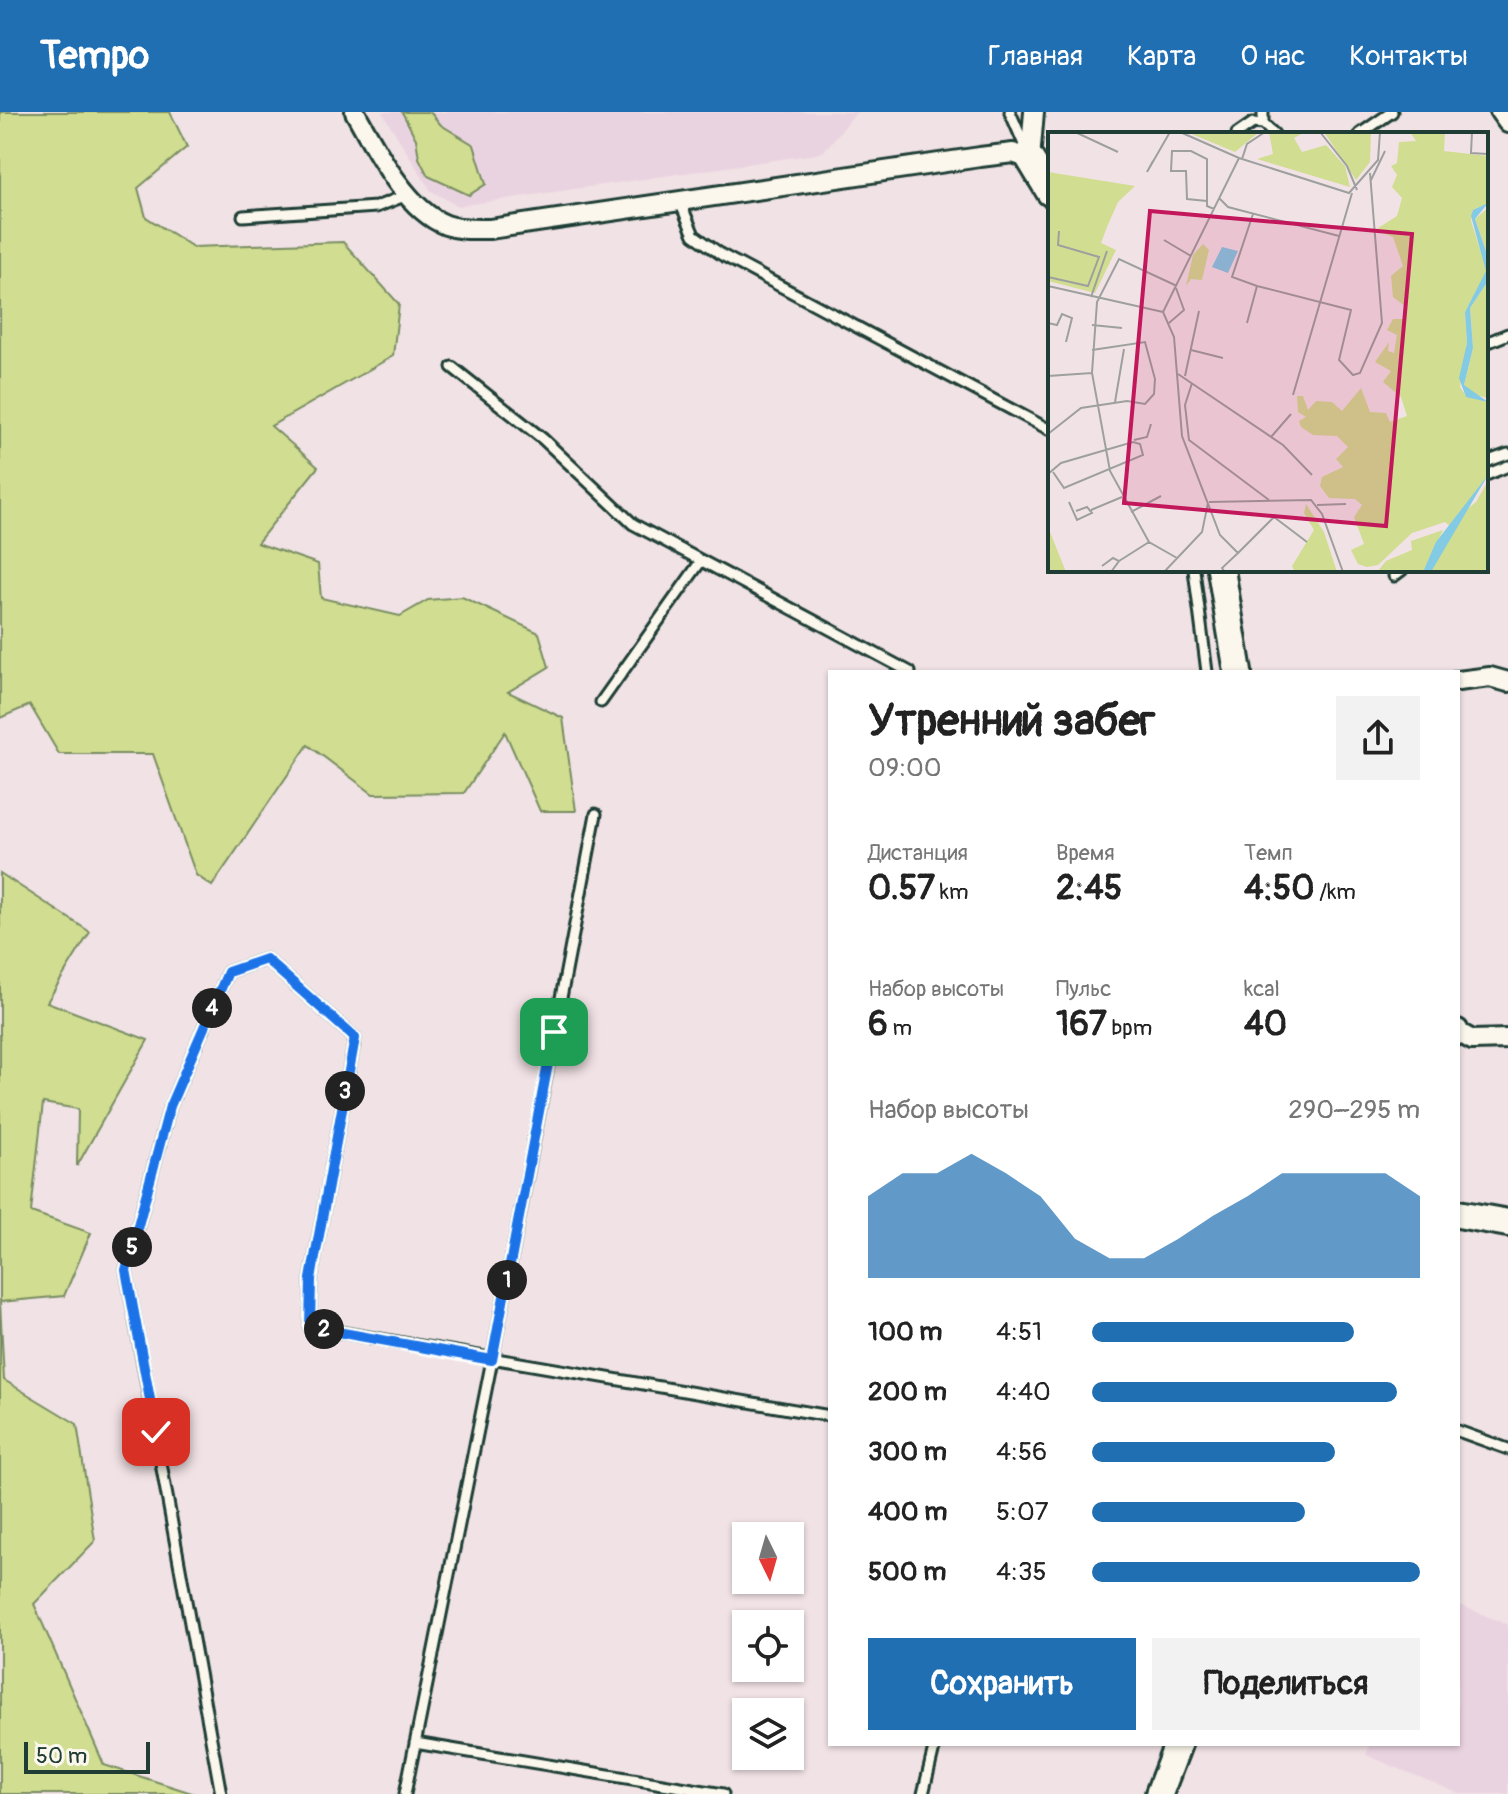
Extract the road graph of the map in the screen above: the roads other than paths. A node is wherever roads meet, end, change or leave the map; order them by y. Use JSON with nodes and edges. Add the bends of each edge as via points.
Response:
{"nodes":[{"id":1,"x":355,"y":112,"type":"edge"},
{"id":2,"x":1010,"y":112,"type":"edge"},
{"id":3,"x":1034,"y":112,"type":"edge"},
{"id":4,"x":1263,"y":112,"type":"edge"},
{"id":5,"x":1392,"y":112,"type":"edge"},
{"id":6,"x":1500,"y":112,"type":"edge"},
{"id":7,"x":1508,"y":123,"type":"edge"},
{"id":8,"x":1263,"y":124,"type":"junction"},
{"id":9,"x":1240,"y":132,"type":"edge"},
{"id":10,"x":1272,"y":132,"type":"edge"},
{"id":11,"x":1363,"y":132,"type":"edge"},
{"id":12,"x":1030,"y":159,"type":"junction"},
{"id":13,"x":1048,"y":189,"type":"edge"},
{"id":14,"x":407,"y":195,"type":"junction"},
{"id":15,"x":680,"y":202,"type":"junction"},
{"id":16,"x":243,"y":216,"type":"dead end"},
{"id":17,"x":1508,"y":334,"type":"edge"},
{"id":18,"x":1488,"y":342,"type":"edge"},
{"id":19,"x":452,"y":367,"type":"dead end"},
{"id":20,"x":1048,"y":429,"type":"edge"},
{"id":21,"x":1508,"y":454,"type":"edge"},
{"id":22,"x":1488,"y":461,"type":"edge"},
{"id":23,"x":1508,"y":466,"type":"edge"},
{"id":24,"x":1488,"y":474,"type":"edge"},
{"id":25,"x":701,"y":561,"type":"junction"},
{"id":26,"x":1194,"y":572,"type":"edge"},
{"id":27,"x":1221,"y":572,"type":"edge"},
{"id":28,"x":906,"y":670,"type":"edge"},
{"id":29,"x":1207,"y":670,"type":"edge"},
{"id":30,"x":1238,"y":670,"type":"edge"},
{"id":31,"x":1460,"y":681,"type":"edge"},
{"id":32,"x":1508,"y":682,"type":"edge"},
{"id":33,"x":601,"y":702,"type":"dead end"},
{"id":34,"x":596,"y":814,"type":"dead end"},
{"id":35,"x":1460,"y":1031,"type":"edge"},
{"id":36,"x":1508,"y":1039,"type":"edge"},
{"id":37,"x":1460,"y":1214,"type":"edge"},
{"id":38,"x":1508,"y":1223,"type":"edge"},
{"id":39,"x":492,"y":1360,"type":"junction"},
{"id":40,"x":828,"y":1416,"type":"edge"},
{"id":41,"x":1460,"y":1432,"type":"edge"},
{"id":42,"x":1508,"y":1449,"type":"edge"},
{"id":43,"x":415,"y":1743,"type":"junction"},
{"id":44,"x":935,"y":1746,"type":"edge"},
{"id":45,"x":1177,"y":1746,"type":"edge"},
{"id":46,"x":221,"y":1794,"type":"edge"},
{"id":47,"x":405,"y":1794,"type":"edge"},
{"id":48,"x":723,"y":1794,"type":"edge"},
{"id":49,"x":923,"y":1794,"type":"edge"},
{"id":50,"x":1159,"y":1794,"type":"edge"}],
"edges":[{"from":1,"to":14,"type":"street"},
{"from":2,"to":12,"type":"lane"},
{"from":3,"to":12,"type":"street"},
{"from":4,"to":8,"type":"lane"},
{"from":5,"to":11,"type":"lane"},
{"from":6,"to":7,"type":"street"},
{"from":8,"to":9,"type":"lane","via":[[1253,123]]},
{"from":8,"to":10,"type":"lane"},
{"from":12,"to":13,"type":"street"},
{"from":12,"to":15,"type":"street","via":[[1013,153]]},
{"from":14,"to":15,"type":"street","via":[[434,219],[465,230]]},
{"from":14,"to":16,"type":"lane","via":[[376,207]]},
{"from":15,"to":20,"type":"lane","via":[[694,235],[722,255]]},
{"from":17,"to":18,"type":"lane"},
{"from":19,"to":25,"type":"lane","via":[[543,439],[633,524]]},
{"from":21,"to":22,"type":"lane"},
{"from":23,"to":24,"type":"lane"},
{"from":25,"to":28,"type":"lane"},
{"from":25,"to":33,"type":"lane"},
{"from":26,"to":29,"type":"lane"},
{"from":27,"to":30,"type":"street"},
{"from":31,"to":32,"type":"street","via":[[1490,677]]},
{"from":34,"to":39,"type":"lane"},
{"from":35,"to":36,"type":"street","via":[[1472,1040]]},
{"from":37,"to":38,"type":"street"},
{"from":39,"to":40,"type":"lane"},
{"from":39,"to":43,"type":"lane"},
{"from":39,"to":46,"type":"lane","via":[[310,1327],[311,1279],[355,1038],[266,959],[228,972],[170,1106],[126,1270]]},
{"from":41,"to":42,"type":"lane"},
{"from":43,"to":47,"type":"lane"},
{"from":43,"to":48,"type":"lane"},
{"from":44,"to":49,"type":"lane"},
{"from":45,"to":50,"type":"street"}]}
